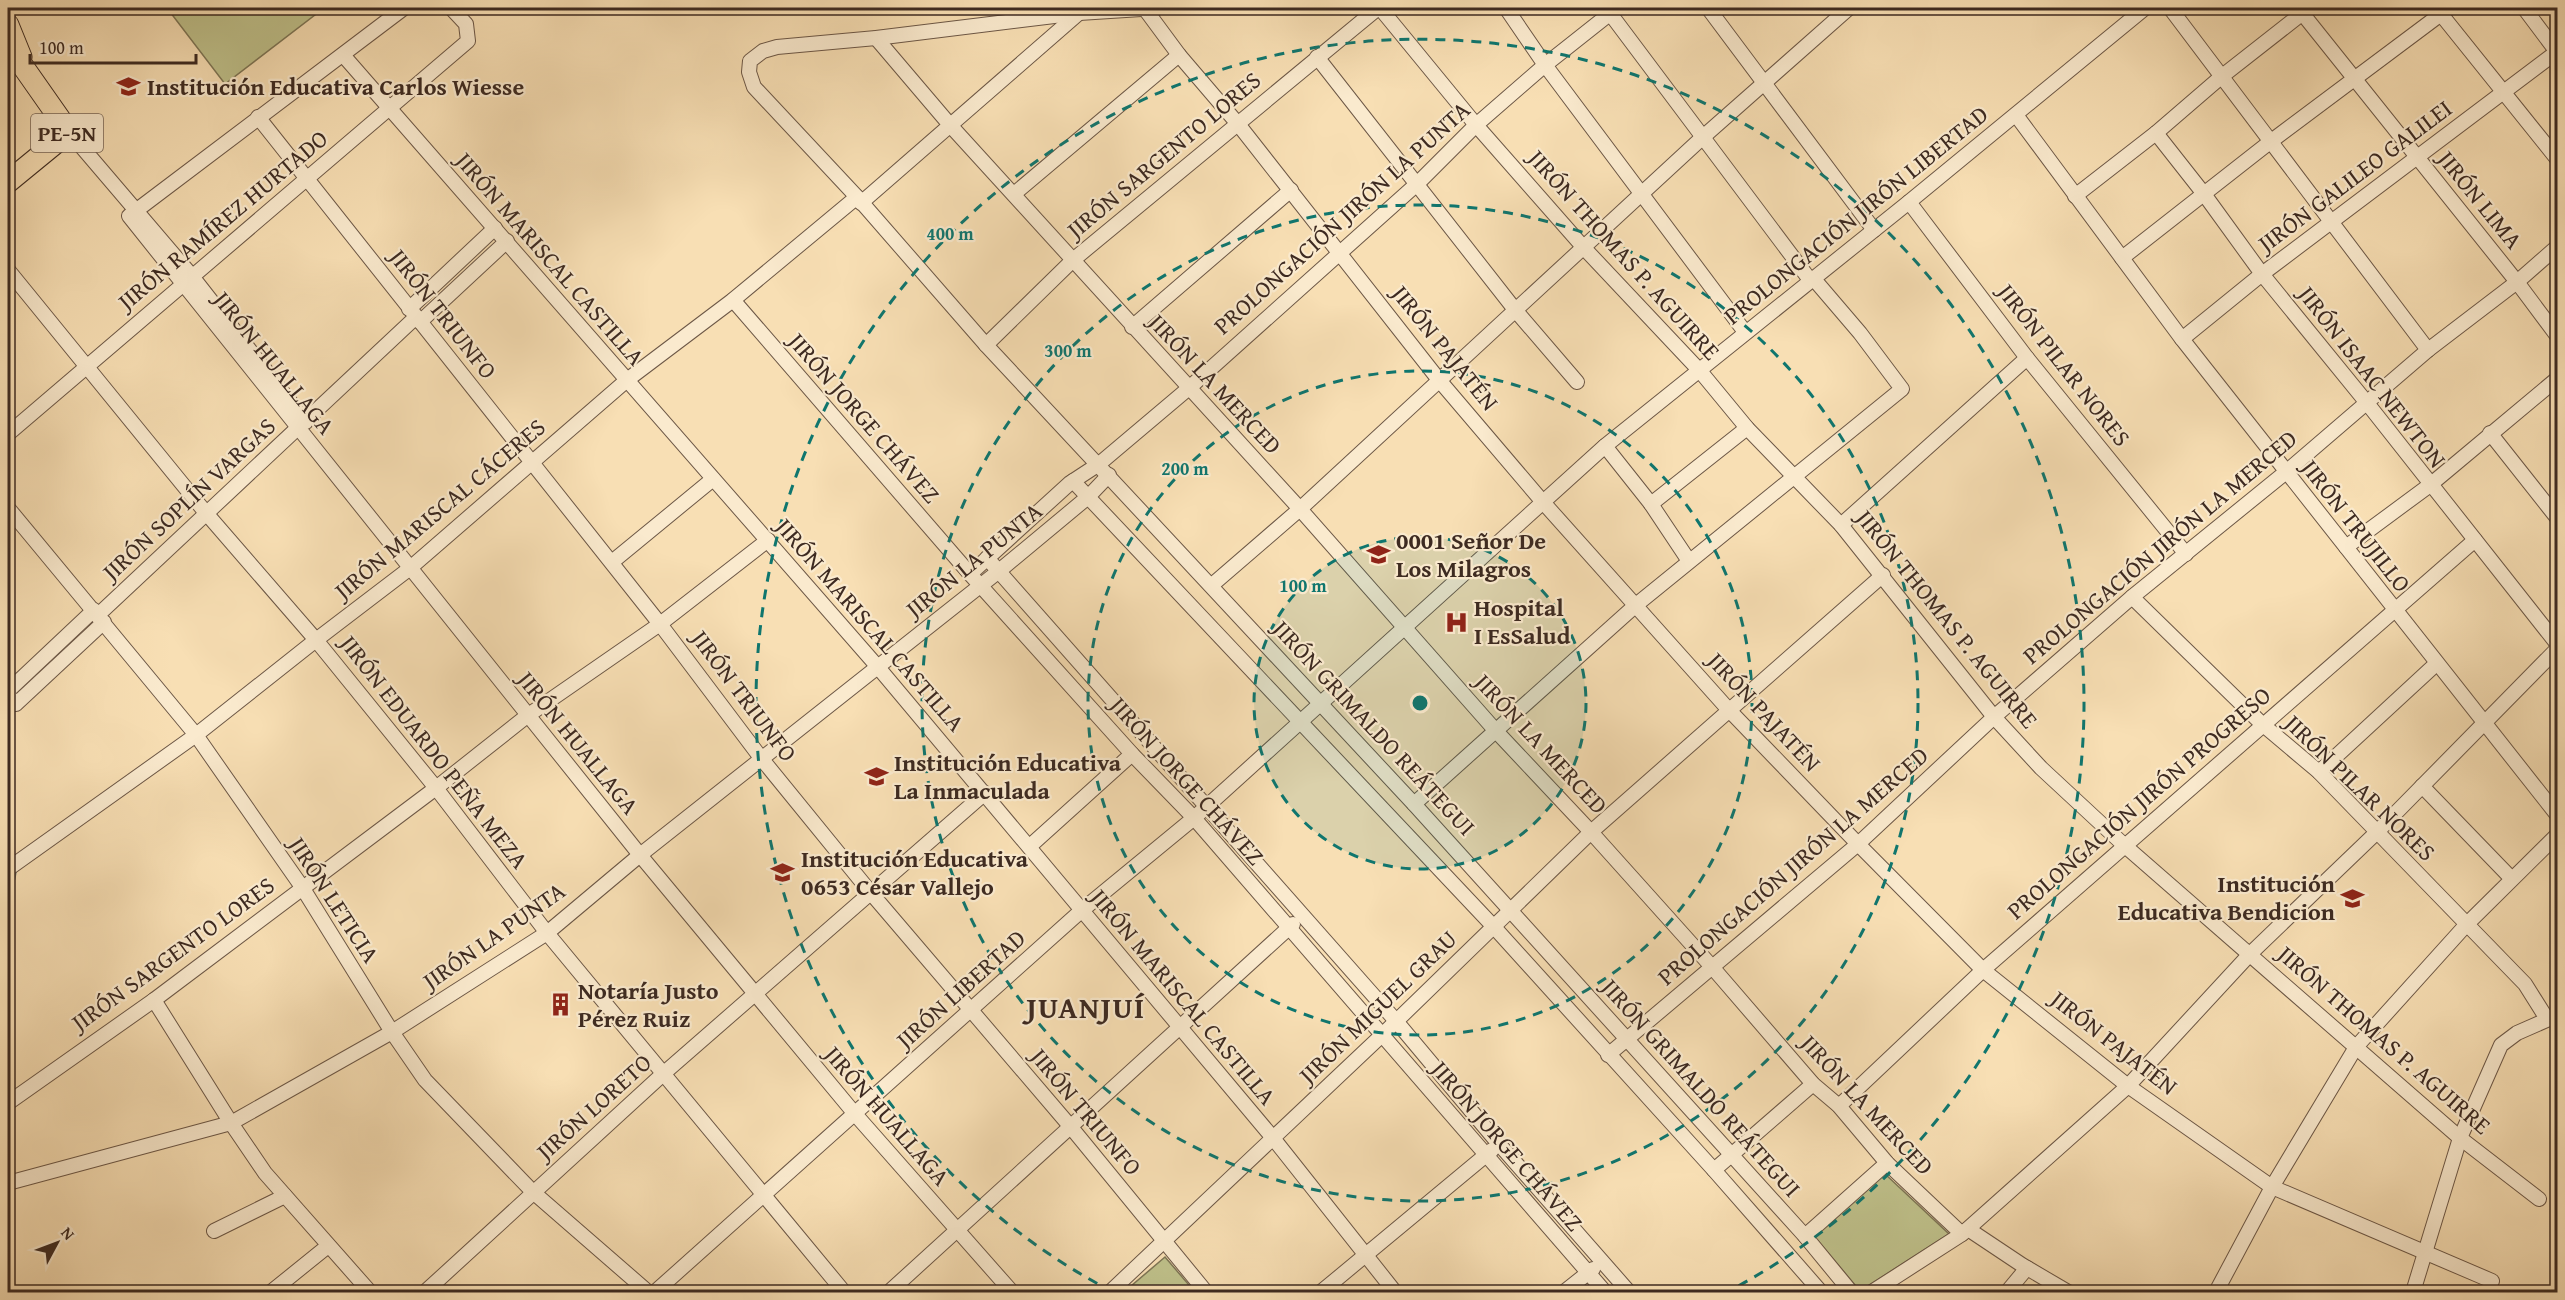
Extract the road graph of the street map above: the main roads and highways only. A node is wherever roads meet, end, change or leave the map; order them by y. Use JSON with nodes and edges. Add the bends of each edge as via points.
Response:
{"nodes":[{"id":1,"x":8,"y":25,"type":"edge"},
{"id":2,"x":8,"y":45,"type":"edge"},
{"id":3,"x":26,"y":71,"type":"junction"},
{"id":4,"x":8,"y":182,"type":"edge"}],
"edges":[{"from":1,"to":3,"type":"highway","number":"PE-5N"},
{"from":2,"to":3,"type":"highway","number":"PE-5N"},
{"from":3,"to":4,"type":"highway","number":"PE-5N","via":[[69,132]]}]}
